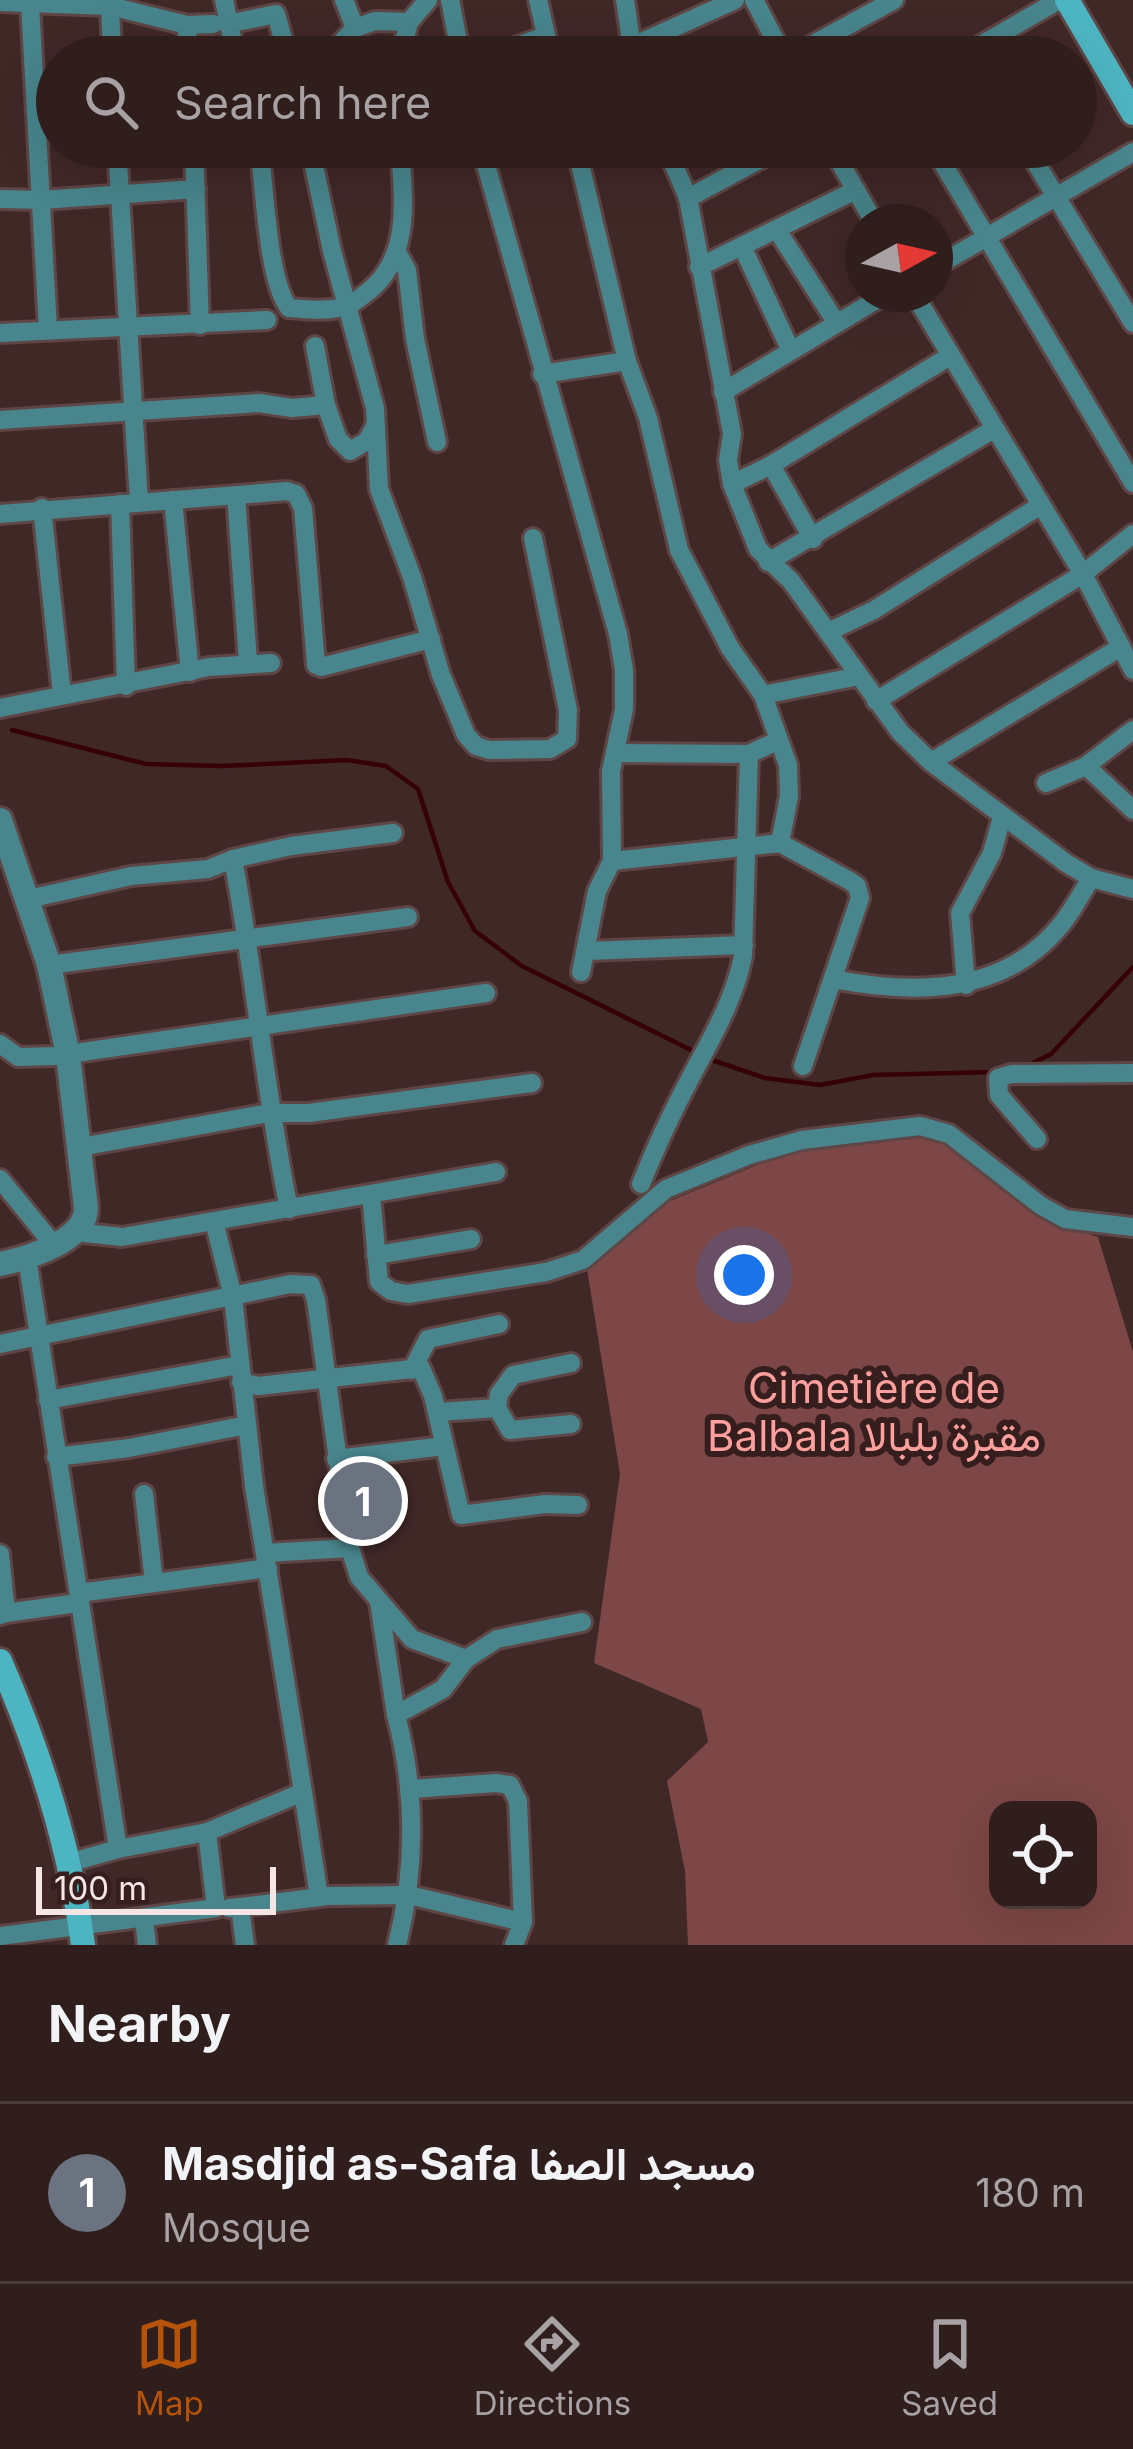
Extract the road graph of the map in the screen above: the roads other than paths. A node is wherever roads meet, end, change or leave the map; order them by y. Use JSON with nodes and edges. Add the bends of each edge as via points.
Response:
{"nodes":[{"id":1,"x":224,"y":0,"type":"edge"},
{"id":2,"x":344,"y":0,"type":"edge"},
{"id":3,"x":428,"y":0,"type":"edge"},
{"id":4,"x":450,"y":0,"type":"edge"},
{"id":5,"x":538,"y":0,"type":"edge"},
{"id":6,"x":625,"y":0,"type":"edge"},
{"id":7,"x":735,"y":0,"type":"edge"},
{"id":8,"x":754,"y":0,"type":"edge"},
{"id":9,"x":894,"y":0,"type":"edge"},
{"id":10,"x":1063,"y":0,"type":"edge"},
{"id":11,"x":0,"y":2,"type":"edge"},
{"id":12,"x":31,"y":4,"type":"junction"},
{"id":13,"x":110,"y":6,"type":"junction"},
{"id":14,"x":409,"y":22,"type":"junction"},
{"id":15,"x":220,"y":24,"type":"junction"},
{"id":16,"x":187,"y":25,"type":"junction"},
{"id":17,"x":355,"y":28,"type":"junction"},
{"id":18,"x":111,"y":36,"type":"edge"},
{"id":19,"x":187,"y":36,"type":"edge"},
{"id":20,"x":226,"y":36,"type":"edge"},
{"id":21,"x":284,"y":36,"type":"edge"},
{"id":22,"x":347,"y":36,"type":"edge"},
{"id":23,"x":405,"y":36,"type":"edge"},
{"id":24,"x":457,"y":36,"type":"edge"},
{"id":25,"x":545,"y":36,"type":"edge"},
{"id":26,"x":631,"y":36,"type":"edge"},
{"id":27,"x":663,"y":36,"type":"edge"},
{"id":28,"x":775,"y":36,"type":"edge"},
{"id":29,"x":826,"y":36,"type":"edge"},
{"id":30,"x":1001,"y":36,"type":"edge"},
{"id":31,"x":1085,"y":36,"type":"edge"},
{"id":32,"x":1097,"y":55,"type":"edge"},
{"id":33,"x":36,"y":93,"type":"edge"},
{"id":34,"x":1133,"y":113,"type":"edge"},
{"id":35,"x":1133,"y":152,"type":"edge"},
{"id":36,"x":40,"y":168,"type":"edge"},
{"id":37,"x":118,"y":168,"type":"edge"},
{"id":38,"x":195,"y":168,"type":"edge"},
{"id":39,"x":261,"y":168,"type":"edge"},
{"id":40,"x":315,"y":168,"type":"edge"},
{"id":41,"x":401,"y":168,"type":"edge"},
{"id":42,"x":487,"y":168,"type":"edge"},
{"id":43,"x":581,"y":168,"type":"edge"},
{"id":44,"x":675,"y":168,"type":"edge"},
{"id":45,"x":744,"y":168,"type":"edge"},
{"id":46,"x":843,"y":168,"type":"edge"},
{"id":47,"x":945,"y":168,"type":"edge"},
{"id":48,"x":1039,"y":168,"type":"edge"},
{"id":49,"x":196,"y":189,"type":"junction"},
{"id":50,"x":856,"y":190,"type":"junction"},
{"id":51,"x":120,"y":195,"type":"junction"},
{"id":52,"x":688,"y":198,"type":"junction"},
{"id":53,"x":1055,"y":198,"type":"junction"},
{"id":54,"x":0,"y":199,"type":"edge"},
{"id":55,"x":42,"y":200,"type":"junction"},
{"id":56,"x":864,"y":204,"type":"edge"},
{"id":57,"x":777,"y":230,"type":"junction"},
{"id":58,"x":987,"y":238,"type":"junction"},
{"id":59,"x":742,"y":247,"type":"junction"},
{"id":60,"x":397,"y":252,"type":"junction"},
{"id":61,"x":953,"y":257,"type":"edge"},
{"id":62,"x":699,"y":267,"type":"junction"},
{"id":63,"x":347,"y":306,"type":"junction"},
{"id":64,"x":854,"y":312,"type":"edge"},
{"id":65,"x":924,"y":312,"type":"edge"},
{"id":66,"x":267,"y":320,"type":"dead end"},
{"id":67,"x":836,"y":322,"type":"junction"},
{"id":68,"x":1133,"y":323,"type":"edge"},
{"id":69,"x":200,"y":325,"type":"junction"},
{"id":70,"x":127,"y":327,"type":"junction"},
{"id":71,"x":48,"y":330,"type":"junction"},
{"id":72,"x":0,"y":333,"type":"edge"},
{"id":73,"x":315,"y":346,"type":"dead end"},
{"id":74,"x":790,"y":349,"type":"junction"},
{"id":75,"x":950,"y":356,"type":"junction"},
{"id":76,"x":627,"y":361,"type":"junction"},
{"id":77,"x":542,"y":374,"type":"junction"},
{"id":78,"x":724,"y":392,"type":"junction"},
{"id":79,"x":326,"y":406,"type":"junction"},
{"id":80,"x":134,"y":412,"type":"junction"},
{"id":81,"x":0,"y":420,"type":"edge"},
{"id":82,"x":377,"y":422,"type":"junction"},
{"id":83,"x":994,"y":429,"type":"junction"},
{"id":84,"x":436,"y":442,"type":"dead end"},
{"id":85,"x":771,"y":465,"type":"junction"},
{"id":86,"x":1133,"y":483,"type":"edge"},
{"id":87,"x":732,"y":484,"type":"junction"},
{"id":88,"x":236,"y":495,"type":"junction"},
{"id":89,"x":173,"y":500,"type":"junction"},
{"id":90,"x":129,"y":502,"type":"junction"},
{"id":91,"x":1041,"y":505,"type":"junction"},
{"id":92,"x":42,"y":508,"type":"junction"},
{"id":93,"x":0,"y":514,"type":"edge"},
{"id":94,"x":1133,"y":534,"type":"edge"},
{"id":95,"x":533,"y":538,"type":"dead end"},
{"id":96,"x":813,"y":539,"type":"junction"},
{"id":97,"x":768,"y":562,"type":"junction"},
{"id":98,"x":1083,"y":574,"type":"junction"},
{"id":99,"x":828,"y":632,"type":"junction"},
{"id":100,"x":431,"y":640,"type":"junction"},
{"id":101,"x":1121,"y":647,"type":"junction"},
{"id":102,"x":248,"y":662,"type":"junction"},
{"id":103,"x":271,"y":663,"type":"dead end"},
{"id":104,"x":1133,"y":670,"type":"edge"},
{"id":105,"x":190,"y":672,"type":"junction"},
{"id":106,"x":859,"y":676,"type":"junction"},
{"id":107,"x":126,"y":686,"type":"junction"},
{"id":108,"x":62,"y":695,"type":"junction"},
{"id":109,"x":763,"y":695,"type":"junction"},
{"id":110,"x":876,"y":701,"type":"junction"},
{"id":111,"x":0,"y":708,"type":"edge"},
{"id":112,"x":1133,"y":730,"type":"edge"},
{"id":113,"x":777,"y":741,"type":"junction"},
{"id":114,"x":615,"y":753,"type":"junction"},
{"id":115,"x":749,"y":754,"type":"junction"},
{"id":116,"x":931,"y":762,"type":"junction"},
{"id":117,"x":1086,"y":766,"type":"junction"},
{"id":118,"x":1046,"y":783,"type":"dead end"},
{"id":119,"x":1133,"y":810,"type":"edge"},
{"id":120,"x":1001,"y":817,"type":"junction"},
{"id":121,"x":0,"y":820,"type":"edge"},
{"id":122,"x":393,"y":832,"type":"dead end"},
{"id":123,"x":780,"y":843,"type":"junction"},
{"id":124,"x":744,"y":844,"type":"junction"},
{"id":125,"x":233,"y":859,"type":"junction"},
{"id":126,"x":612,"y":860,"type":"junction"},
{"id":127,"x":1091,"y":878,"type":"junction"},
{"id":128,"x":1133,"y":889,"type":"edge"},
{"id":129,"x":28,"y":899,"type":"junction"},
{"id":130,"x":409,"y":917,"type":"dead end"},
{"id":131,"x":248,"y":938,"type":"junction"},
{"id":132,"x":744,"y":945,"type":"junction"},
{"id":133,"x":586,"y":951,"type":"junction"},
{"id":134,"x":49,"y":965,"type":"junction"},
{"id":135,"x":581,"y":972,"type":"dead end"},
{"id":136,"x":833,"y":979,"type":"junction"},
{"id":137,"x":965,"y":985,"type":"junction"},
{"id":138,"x":486,"y":993,"type":"dead end"},
{"id":139,"x":258,"y":1027,"type":"junction"},
{"id":140,"x":3,"y":1054,"type":"edge"},
{"id":141,"x":68,"y":1055,"type":"junction"},
{"id":142,"x":803,"y":1066,"type":"dead end"},
{"id":143,"x":1133,"y":1073,"type":"edge"},
{"id":144,"x":532,"y":1083,"type":"dead end"},
{"id":145,"x":269,"y":1113,"type":"junction"},
{"id":146,"x":1036,"y":1139,"type":"dead end"},
{"id":147,"x":80,"y":1147,"type":"junction"},
{"id":148,"x":496,"y":1172,"type":"dead end"},
{"id":149,"x":0,"y":1179,"type":"edge"},
{"id":150,"x":641,"y":1184,"type":"dead end"},
{"id":151,"x":370,"y":1194,"type":"junction"},
{"id":152,"x":289,"y":1209,"type":"junction"},
{"id":153,"x":214,"y":1221,"type":"junction"},
{"id":154,"x":1133,"y":1227,"type":"edge"},
{"id":155,"x":64,"y":1238,"type":"junction"},
{"id":156,"x":471,"y":1239,"type":"dead end"},
{"id":157,"x":376,"y":1256,"type":"junction"},
{"id":158,"x":27,"y":1258,"type":"junction"},
{"id":159,"x":0,"y":1264,"type":"edge"},
{"id":160,"x":233,"y":1297,"type":"junction"},
{"id":161,"x":499,"y":1324,"type":"dead end"},
{"id":162,"x":39,"y":1335,"type":"junction"},
{"id":163,"x":0,"y":1343,"type":"edge"},
{"id":164,"x":571,"y":1363,"type":"dead end"},
{"id":165,"x":412,"y":1370,"type":"junction"},
{"id":166,"x":240,"y":1373,"type":"junction"},
{"id":167,"x":325,"y":1378,"type":"junction"},
{"id":168,"x":48,"y":1400,"type":"junction"},
{"id":169,"x":497,"y":1408,"type":"junction"},
{"id":170,"x":438,"y":1412,"type":"junction"},
{"id":171,"x":572,"y":1424,"type":"dead end"},
{"id":172,"x":247,"y":1425,"type":"junction"},
{"id":173,"x":444,"y":1446,"type":"junction"},
{"id":174,"x":56,"y":1457,"type":"junction"},
{"id":175,"x":336,"y":1459,"type":"junction"},
{"id":176,"x":144,"y":1494,"type":"dead end"},
{"id":177,"x":578,"y":1505,"type":"dead end"},
{"id":178,"x":350,"y":1548,"type":"junction"},
{"id":179,"x":0,"y":1554,"type":"edge"},
{"id":180,"x":267,"y":1560,"type":"junction"},
{"id":181,"x":154,"y":1582,"type":"junction"},
{"id":182,"x":379,"y":1602,"type":"junction"},
{"id":183,"x":77,"y":1603,"type":"junction"},
{"id":184,"x":3,"y":1614,"type":"edge"},
{"id":185,"x":582,"y":1622,"type":"dead end"},
{"id":186,"x":466,"y":1659,"type":"junction"},
{"id":187,"x":0,"y":1661,"type":"edge"},
{"id":188,"x":396,"y":1715,"type":"junction"},
{"id":189,"x":411,"y":1789,"type":"junction"},
{"id":190,"x":303,"y":1792,"type":"junction"},
{"id":191,"x":207,"y":1832,"type":"junction"},
{"id":192,"x":118,"y":1850,"type":"junction"},
{"id":193,"x":68,"y":1863,"type":"junction"},
{"id":194,"x":409,"y":1895,"type":"junction"},
{"id":195,"x":319,"y":1897,"type":"junction"},
{"id":196,"x":240,"y":1907,"type":"junction"},
{"id":197,"x":216,"y":1909,"type":"junction"},
{"id":198,"x":144,"y":1919,"type":"junction"},
{"id":199,"x":523,"y":1922,"type":"junction"},
{"id":200,"x":0,"y":1936,"type":"edge"},
{"id":201,"x":82,"y":1936,"type":"edge"},
{"id":202,"x":147,"y":1945,"type":"edge"},
{"id":203,"x":245,"y":1945,"type":"edge"},
{"id":204,"x":397,"y":1945,"type":"edge"},
{"id":205,"x":514,"y":1945,"type":"edge"}],
"edges":[{"from":1,"to":15,"type":"street"},
{"from":2,"to":17,"type":"street"},
{"from":3,"to":14,"type":"street"},
{"from":4,"to":24,"type":"street"},
{"from":5,"to":25,"type":"street"},
{"from":6,"to":26,"type":"street"},
{"from":7,"to":27,"type":"street"},
{"from":8,"to":28,"type":"street"},
{"from":9,"to":29,"type":"street"},
{"from":10,"to":30,"type":"street"},
{"from":10,"to":31,"type":"main road"},
{"from":11,"to":12,"type":"street"},
{"from":12,"to":13,"type":"street"},
{"from":12,"to":33,"type":"street"},
{"from":13,"to":16,"type":"street"},
{"from":13,"to":18,"type":"street"},
{"from":14,"to":17,"type":"street"},
{"from":14,"to":23,"type":"street"},
{"from":15,"to":16,"type":"street"},
{"from":15,"to":20,"type":"street"},
{"from":15,"to":21,"type":"street","via":[[276,14]]},
{"from":16,"to":19,"type":"street"},
{"from":17,"to":22,"type":"street"},
{"from":32,"to":34,"type":"main road"},
{"from":35,"to":53,"type":"street"},
{"from":36,"to":55,"type":"street"},
{"from":37,"to":51,"type":"street"},
{"from":38,"to":49,"type":"street"},
{"from":39,"to":63,"type":"street","via":[[281,298],[289,308]]},
{"from":40,"to":63,"type":"street"},
{"from":41,"to":60,"type":"street"},
{"from":42,"to":77,"type":"street"},
{"from":43,"to":76,"type":"street"},
{"from":44,"to":52,"type":"street"},
{"from":45,"to":52,"type":"street"},
{"from":46,"to":50,"type":"street"},
{"from":47,"to":58,"type":"street"},
{"from":48,"to":53,"type":"street"},
{"from":49,"to":51,"type":"street"},
{"from":49,"to":69,"type":"street"},
{"from":50,"to":56,"type":"street"},
{"from":50,"to":57,"type":"street"},
{"from":51,"to":55,"type":"street"},
{"from":51,"to":70,"type":"street"},
{"from":52,"to":62,"type":"street"},
{"from":53,"to":58,"type":"street"},
{"from":53,"to":68,"type":"street"},
{"from":54,"to":55,"type":"street"},
{"from":55,"to":71,"type":"street"},
{"from":57,"to":59,"type":"street"},
{"from":57,"to":67,"type":"street"},
{"from":58,"to":61,"type":"street"},
{"from":58,"to":86,"type":"street"},
{"from":59,"to":62,"type":"street"},
{"from":59,"to":74,"type":"street"},
{"from":60,"to":63,"type":"street","via":[[379,282]]},
{"from":60,"to":84,"type":"street","via":[[407,270]]},
{"from":62,"to":78,"type":"street"},
{"from":63,"to":82,"type":"street"},
{"from":64,"to":67,"type":"street"},
{"from":65,"to":75,"type":"street"},
{"from":66,"to":69,"type":"street"},
{"from":67,"to":74,"type":"street"},
{"from":69,"to":70,"type":"street"},
{"from":70,"to":71,"type":"street"},
{"from":70,"to":80,"type":"street"},
{"from":71,"to":72,"type":"street"},
{"from":73,"to":79,"type":"street"},
{"from":74,"to":78,"type":"street"},
{"from":75,"to":83,"type":"street"},
{"from":75,"to":85,"type":"street"},
{"from":76,"to":77,"type":"street"},
{"from":76,"to":109,"type":"street","via":[[679,550]]},
{"from":77,"to":114,"type":"street","via":[[618,634],[624,709]]},
{"from":78,"to":87,"type":"street"},
{"from":79,"to":80,"type":"street"},
{"from":79,"to":82,"type":"street","via":[[350,451]]},
{"from":80,"to":81,"type":"street"},
{"from":80,"to":90,"type":"street"},
{"from":82,"to":100,"type":"street","via":[[379,490]]},
{"from":83,"to":91,"type":"street"},
{"from":83,"to":96,"type":"street"},
{"from":85,"to":87,"type":"street"},
{"from":85,"to":96,"type":"street"},
{"from":87,"to":97,"type":"street"},
{"from":88,"to":89,"type":"street"},
{"from":88,"to":100,"type":"street","via":[[284,491],[301,501],[316,665]]},
{"from":88,"to":102,"type":"street"},
{"from":89,"to":90,"type":"street"},
{"from":89,"to":105,"type":"street"},
{"from":90,"to":92,"type":"street"},
{"from":90,"to":107,"type":"street"},
{"from":91,"to":98,"type":"street"},
{"from":91,"to":99,"type":"street"},
{"from":92,"to":93,"type":"street"},
{"from":92,"to":108,"type":"street"},
{"from":94,"to":98,"type":"street"},
{"from":95,"to":100,"type":"street","via":[[568,710],[560,747],[476,746]]},
{"from":96,"to":97,"type":"street"},
{"from":97,"to":99,"type":"street"},
{"from":98,"to":101,"type":"street"},
{"from":98,"to":110,"type":"street"},
{"from":99,"to":106,"type":"street"},
{"from":101,"to":104,"type":"street"},
{"from":101,"to":116,"type":"street"},
{"from":102,"to":103,"type":"street"},
{"from":102,"to":105,"type":"street"},
{"from":105,"to":107,"type":"street"},
{"from":106,"to":109,"type":"street"},
{"from":106,"to":110,"type":"street"},
{"from":107,"to":108,"type":"street"},
{"from":108,"to":111,"type":"street"},
{"from":109,"to":113,"type":"street"},
{"from":110,"to":116,"type":"street"},
{"from":112,"to":117,"type":"street"},
{"from":113,"to":115,"type":"street"},
{"from":113,"to":123,"type":"street","via":[[789,796]]},
{"from":114,"to":115,"type":"street"},
{"from":114,"to":126,"type":"street"},
{"from":115,"to":124,"type":"street"},
{"from":116,"to":120,"type":"street"},
{"from":117,"to":118,"type":"street"},
{"from":117,"to":119,"type":"street"},
{"from":120,"to":127,"type":"street"},
{"from":120,"to":137,"type":"street","via":[[960,913]]},
{"from":121,"to":129,"type":"street"},
{"from":122,"to":125,"type":"street"},
{"from":123,"to":124,"type":"street"},
{"from":123,"to":136,"type":"street","via":[[857,886]]},
{"from":124,"to":126,"type":"street"},
{"from":124,"to":132,"type":"street"},
{"from":125,"to":129,"type":"street"},
{"from":125,"to":131,"type":"street"},
{"from":126,"to":133,"type":"street","via":[[596,891]]},
{"from":127,"to":128,"type":"street"},
{"from":127,"to":137,"type":"street","via":[[1029,955]]},
{"from":129,"to":134,"type":"street"},
{"from":130,"to":131,"type":"street"},
{"from":131,"to":134,"type":"street"},
{"from":131,"to":139,"type":"street"},
{"from":132,"to":133,"type":"street"},
{"from":132,"to":150,"type":"street","via":[[736,986]]},
{"from":133,"to":135,"type":"street"},
{"from":134,"to":141,"type":"street"},
{"from":136,"to":137,"type":"street"},
{"from":136,"to":142,"type":"street"},
{"from":138,"to":139,"type":"street"},
{"from":139,"to":141,"type":"street"},
{"from":139,"to":145,"type":"street"},
{"from":140,"to":141,"type":"street"},
{"from":141,"to":147,"type":"street"},
{"from":143,"to":146,"type":"street","via":[[998,1078],[999,1095]]},
{"from":144,"to":145,"type":"street"},
{"from":145,"to":147,"type":"street"},
{"from":145,"to":152,"type":"street"},
{"from":147,"to":155,"type":"street","via":[[86,1219]]},
{"from":148,"to":151,"type":"street"},
{"from":149,"to":155,"type":"street"},
{"from":151,"to":152,"type":"street"},
{"from":151,"to":157,"type":"street"},
{"from":152,"to":153,"type":"street"},
{"from":153,"to":155,"type":"street"},
{"from":153,"to":160,"type":"street"},
{"from":154,"to":157,"type":"street","via":[[1065,1220],[949,1134],[920,1126],[802,1140],[715,1168],[648,1201],[583,1260],[547,1272],[398,1293],[380,1282]]},
{"from":155,"to":158,"type":"street"},
{"from":156,"to":157,"type":"street"},
{"from":158,"to":159,"type":"street"},
{"from":158,"to":162,"type":"street"},
{"from":160,"to":162,"type":"street"},
{"from":160,"to":166,"type":"street"},
{"from":160,"to":167,"type":"street","via":[[311,1285]]},
{"from":161,"to":165,"type":"street","via":[[428,1340]]},
{"from":162,"to":163,"type":"street"},
{"from":162,"to":168,"type":"street"},
{"from":164,"to":169,"type":"street","via":[[513,1375]]},
{"from":165,"to":167,"type":"street"},
{"from":165,"to":170,"type":"street","via":[[423,1370]]},
{"from":166,"to":167,"type":"street","via":[[258,1386]]},
{"from":166,"to":168,"type":"street"},
{"from":166,"to":172,"type":"street"},
{"from":167,"to":175,"type":"street"},
{"from":168,"to":174,"type":"street"},
{"from":169,"to":170,"type":"street"},
{"from":169,"to":171,"type":"street","via":[[510,1430]]},
{"from":170,"to":173,"type":"street"},
{"from":172,"to":174,"type":"street"},
{"from":172,"to":180,"type":"street"},
{"from":173,"to":175,"type":"street"},
{"from":173,"to":177,"type":"street","via":[[461,1515]]},
{"from":174,"to":183,"type":"street"},
{"from":175,"to":178,"type":"street"},
{"from":176,"to":181,"type":"street"},
{"from":178,"to":180,"type":"street"},
{"from":178,"to":182,"type":"street","via":[[358,1577]]},
{"from":179,"to":184,"type":"street"},
{"from":180,"to":181,"type":"street"},
{"from":180,"to":190,"type":"street"},
{"from":181,"to":183,"type":"street","via":[[85,1592]]},
{"from":182,"to":186,"type":"street","via":[[421,1645]]},
{"from":182,"to":188,"type":"street"},
{"from":183,"to":184,"type":"street"},
{"from":183,"to":192,"type":"street"},
{"from":185,"to":186,"type":"street","via":[[508,1634]]},
{"from":186,"to":188,"type":"street","via":[[443,1689]]},
{"from":187,"to":193,"type":"main road"},
{"from":188,"to":189,"type":"street"},
{"from":189,"to":194,"type":"street"},
{"from":189,"to":199,"type":"street","via":[[510,1785],[518,1801]]},
{"from":190,"to":191,"type":"street"},
{"from":190,"to":195,"type":"street"},
{"from":191,"to":192,"type":"street"},
{"from":191,"to":197,"type":"street"},
{"from":192,"to":193,"type":"street"},
{"from":193,"to":201,"type":"main road"},
{"from":194,"to":195,"type":"street"},
{"from":194,"to":199,"type":"street"},
{"from":194,"to":204,"type":"street"},
{"from":195,"to":196,"type":"street"},
{"from":196,"to":197,"type":"street"},
{"from":196,"to":203,"type":"street"},
{"from":197,"to":198,"type":"street"},
{"from":198,"to":201,"type":"street"},
{"from":198,"to":202,"type":"street"},
{"from":199,"to":205,"type":"street"},
{"from":200,"to":201,"type":"street"}]}
